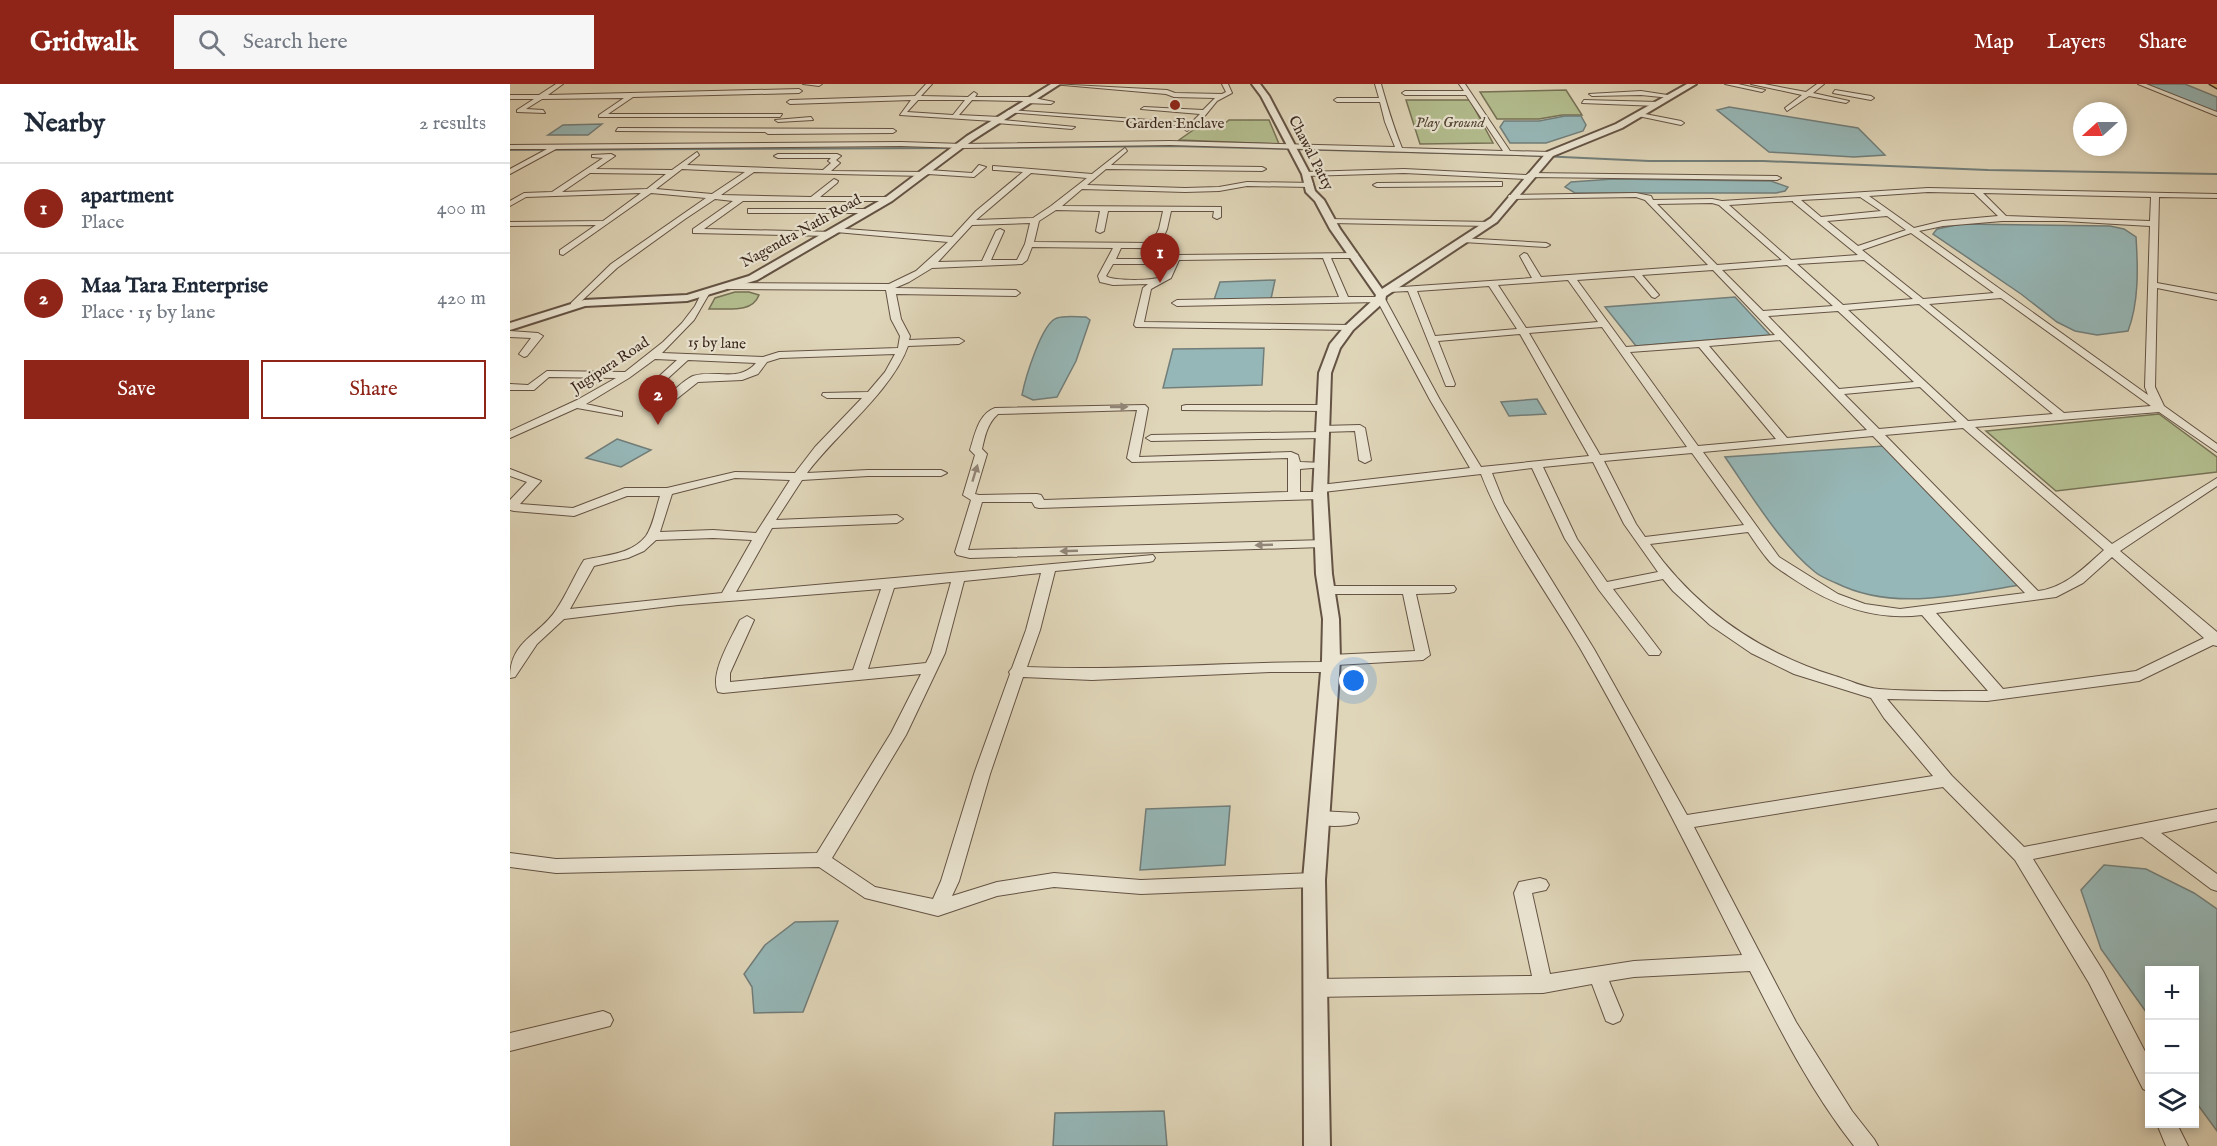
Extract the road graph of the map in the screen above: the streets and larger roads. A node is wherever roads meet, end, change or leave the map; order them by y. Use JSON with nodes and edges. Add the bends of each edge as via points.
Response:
{"nodes":[{"id":1,"x":560,"y":84,"type":"edge"},
{"id":2,"x":806,"y":84,"type":"edge"},
{"id":3,"x":819,"y":84,"type":"edge"},
{"id":4,"x":930,"y":84,"type":"edge"},
{"id":5,"x":1056,"y":84,"type":"edge"},
{"id":6,"x":1237,"y":84,"type":"edge"},
{"id":7,"x":1256,"y":84,"type":"edge"},
{"id":8,"x":1378,"y":84,"type":"edge"},
{"id":9,"x":1462,"y":84,"type":"edge"},
{"id":10,"x":1692,"y":84,"type":"edge"},
{"id":11,"x":1728,"y":84,"type":"edge"},
{"id":12,"x":1754,"y":84,"type":"edge"},
{"id":13,"x":2141,"y":84,"type":"edge"},
{"id":14,"x":1226,"y":85,"type":"edge"},
{"id":15,"x":1818,"y":86,"type":"edge"},
{"id":16,"x":975,"y":89,"type":"dead end"},
{"id":17,"x":959,"y":90,"type":"dead end"},
{"id":18,"x":924,"y":91,"type":"junction"},
{"id":19,"x":801,"y":92,"type":"junction"},
{"id":20,"x":838,"y":92,"type":"dead end"},
{"id":21,"x":1405,"y":93,"type":"dead end"},
{"id":22,"x":1469,"y":93,"type":"junction"},
{"id":23,"x":1592,"y":94,"type":"dead end"},
{"id":24,"x":1782,"y":94,"type":"dead end"},
{"id":25,"x":1808,"y":94,"type":"junction"},
{"id":26,"x":678,"y":95,"type":"junction"},
{"id":27,"x":540,"y":96,"type":"junction"},
{"id":28,"x":631,"y":96,"type":"junction"},
{"id":29,"x":1224,"y":96,"type":"junction"},
{"id":30,"x":1671,"y":96,"type":"junction"},
{"id":31,"x":510,"y":97,"type":"edge"},
{"id":32,"x":916,"y":98,"type":"junction"},
{"id":33,"x":971,"y":98,"type":"junction"},
{"id":34,"x":1138,"y":98,"type":"dead end"},
{"id":35,"x":1871,"y":98,"type":"dead end"},
{"id":36,"x":1028,"y":100,"type":"junction"},
{"id":37,"x":1215,"y":100,"type":"junction"},
{"id":38,"x":1337,"y":100,"type":"dead end"},
{"id":39,"x":1384,"y":100,"type":"junction"},
{"id":40,"x":1846,"y":101,"type":"dead end"},
{"id":41,"x":790,"y":102,"type":"junction"},
{"id":42,"x":1051,"y":102,"type":"dead end"},
{"id":43,"x":1584,"y":102,"type":"dead end"},
{"id":44,"x":1658,"y":104,"type":"junction"},
{"id":45,"x":910,"y":105,"type":"junction"},
{"id":46,"x":964,"y":106,"type":"junction"},
{"id":47,"x":983,"y":107,"type":"dead end"},
{"id":48,"x":1009,"y":109,"type":"junction"},
{"id":49,"x":1144,"y":109,"type":"dead end"},
{"id":50,"x":1787,"y":109,"type":"dead end"},
{"id":51,"x":660,"y":111,"type":"junction"},
{"id":52,"x":543,"y":112,"type":"dead end"},
{"id":53,"x":1203,"y":114,"type":"junction"},
{"id":54,"x":2217,"y":114,"type":"edge"},
{"id":55,"x":1158,"y":115,"type":"dead end"},
{"id":56,"x":1640,"y":115,"type":"junction"},
{"id":57,"x":703,"y":116,"type":"junction"},
{"id":58,"x":954,"y":117,"type":"junction"},
{"id":59,"x":1086,"y":117,"type":"junction"},
{"id":60,"x":779,"y":118,"type":"junction"},
{"id":61,"x":811,"y":120,"type":"dead end"},
{"id":62,"x":998,"y":120,"type":"junction"},
{"id":63,"x":1681,"y":123,"type":"dead end"},
{"id":64,"x":1192,"y":125,"type":"junction"},
{"id":65,"x":1072,"y":127,"type":"junction"},
{"id":66,"x":618,"y":130,"type":"dead end"},
{"id":67,"x":640,"y":130,"type":"junction"},
{"id":68,"x":687,"y":130,"type":"junction"},
{"id":69,"x":769,"y":131,"type":"junction"},
{"id":70,"x":892,"y":131,"type":"dead end"},
{"id":71,"x":1170,"y":143,"type":"junction"},
{"id":72,"x":1048,"y":145,"type":"junction"},
{"id":73,"x":759,"y":146,"type":"junction"},
{"id":74,"x":510,"y":147,"type":"edge"},
{"id":75,"x":618,"y":147,"type":"junction"},
{"id":76,"x":667,"y":147,"type":"junction"},
{"id":77,"x":957,"y":149,"type":"junction"},
{"id":78,"x":1125,"y":150,"type":"junction"},
{"id":79,"x":1400,"y":150,"type":"junction"},
{"id":80,"x":1293,"y":151,"type":"junction"},
{"id":81,"x":549,"y":152,"type":"junction"},
{"id":82,"x":1165,"y":152,"type":"dead end"},
{"id":83,"x":1507,"y":152,"type":"junction"},
{"id":84,"x":1224,"y":153,"type":"dead end"},
{"id":85,"x":697,"y":154,"type":"dead end"},
{"id":86,"x":520,"y":156,"type":"dead end"},
{"id":87,"x":588,"y":156,"type":"dead end"},
{"id":88,"x":778,"y":156,"type":"dead end"},
{"id":89,"x":1547,"y":157,"type":"junction"},
{"id":90,"x":982,"y":167,"type":"dead end"},
{"id":91,"x":1105,"y":167,"type":"junction"},
{"id":92,"x":996,"y":168,"type":"dead end"},
{"id":93,"x":676,"y":170,"type":"junction"},
{"id":94,"x":752,"y":170,"type":"junction"},
{"id":95,"x":591,"y":171,"type":"junction"},
{"id":96,"x":1029,"y":171,"type":"junction"},
{"id":97,"x":510,"y":172,"type":"edge"},
{"id":98,"x":824,"y":173,"type":"junction"},
{"id":99,"x":926,"y":173,"type":"junction"},
{"id":100,"x":1306,"y":174,"type":"junction"},
{"id":101,"x":1094,"y":176,"type":"junction"},
{"id":102,"x":1777,"y":178,"type":"dead end"},
{"id":103,"x":1527,"y":179,"type":"junction"},
{"id":104,"x":834,"y":181,"type":"dead end"},
{"id":105,"x":1265,"y":184,"type":"junction"},
{"id":106,"x":1377,"y":185,"type":"dead end"},
{"id":107,"x":1081,"y":187,"type":"junction"},
{"id":108,"x":1311,"y":189,"type":"junction"},
{"id":109,"x":1975,"y":190,"type":"junction"},
{"id":110,"x":648,"y":191,"type":"junction"},
{"id":111,"x":1286,"y":193,"type":"dead end"},
{"id":112,"x":553,"y":194,"type":"junction"},
{"id":113,"x":510,"y":195,"type":"edge"},
{"id":114,"x":524,"y":195,"type":"junction"},
{"id":115,"x":1863,"y":195,"type":"junction"},
{"id":116,"x":2155,"y":195,"type":"junction"},
{"id":117,"x":2217,"y":196,"type":"edge"},
{"id":118,"x":1512,"y":197,"type":"junction"},
{"id":119,"x":712,"y":198,"type":"junction"},
{"id":120,"x":815,"y":198,"type":"junction"},
{"id":121,"x":741,"y":199,"type":"junction"},
{"id":122,"x":889,"y":199,"type":"junction"},
{"id":123,"x":1796,"y":200,"type":"junction"},
{"id":124,"x":1651,"y":202,"type":"junction"},
{"id":125,"x":1722,"y":203,"type":"junction"},
{"id":126,"x":510,"y":204,"type":"edge"},
{"id":127,"x":1054,"y":208,"type":"junction"},
{"id":128,"x":1104,"y":210,"type":"junction"},
{"id":129,"x":1167,"y":210,"type":"junction"},
{"id":130,"x":751,"y":211,"type":"dead end"},
{"id":131,"x":868,"y":211,"type":"junction"},
{"id":132,"x":1890,"y":213,"type":"junction"},
{"id":133,"x":1217,"y":217,"type":"dead end"},
{"id":134,"x":1820,"y":219,"type":"junction"},
{"id":135,"x":2005,"y":219,"type":"junction"},
{"id":136,"x":1035,"y":220,"type":"junction"},
{"id":137,"x":606,"y":223,"type":"junction"},
{"id":138,"x":510,"y":224,"type":"edge"},
{"id":139,"x":971,"y":224,"type":"junction"},
{"id":140,"x":2154,"y":224,"type":"junction"},
{"id":141,"x":1333,"y":225,"type":"junction"},
{"id":142,"x":1485,"y":227,"type":"junction"},
{"id":143,"x":1915,"y":230,"type":"junction"},
{"id":144,"x":1000,"y":231,"type":"dead end"},
{"id":145,"x":1100,"y":231,"type":"dead end"},
{"id":146,"x":833,"y":232,"type":"junction"},
{"id":147,"x":956,"y":240,"type":"junction"},
{"id":148,"x":1463,"y":240,"type":"junction"},
{"id":149,"x":1029,"y":244,"type":"junction"},
{"id":150,"x":1546,"y":245,"type":"dead end"},
{"id":151,"x":1118,"y":246,"type":"junction"},
{"id":152,"x":1155,"y":246,"type":"junction"},
{"id":153,"x":1857,"y":249,"type":"junction"},
{"id":154,"x":563,"y":252,"type":"dead end"},
{"id":155,"x":1354,"y":255,"type":"junction"},
{"id":156,"x":1326,"y":256,"type":"junction"},
{"id":157,"x":1524,"y":256,"type":"dead end"},
{"id":158,"x":1865,"y":257,"type":"junction"},
{"id":159,"x":1175,"y":260,"type":"junction"},
{"id":160,"x":1110,"y":261,"type":"junction"},
{"id":161,"x":1790,"y":263,"type":"junction"},
{"id":162,"x":986,"y":264,"type":"junction"},
{"id":163,"x":932,"y":265,"type":"junction"},
{"id":164,"x":1713,"y":267,"type":"junction"},
{"id":165,"x":1636,"y":273,"type":"junction"},
{"id":166,"x":1571,"y":278,"type":"junction"},
{"id":167,"x":1538,"y":280,"type":"junction"},
{"id":168,"x":1158,"y":281,"type":"junction"},
{"id":169,"x":1492,"y":283,"type":"junction"},
{"id":170,"x":2153,"y":285,"type":"junction"},
{"id":171,"x":728,"y":286,"type":"junction"},
{"id":172,"x":1411,"y":288,"type":"junction"},
{"id":173,"x":891,"y":289,"type":"junction"},
{"id":174,"x":1017,"y":293,"type":"dead end"},
{"id":175,"x":705,"y":294,"type":"junction"},
{"id":176,"x":1384,"y":294,"type":"junction"},
{"id":177,"x":1655,"y":295,"type":"dead end"},
{"id":178,"x":2005,"y":295,"type":"junction"},
{"id":179,"x":2217,"y":297,"type":"edge"},
{"id":180,"x":1346,"y":300,"type":"junction"},
{"id":181,"x":1922,"y":302,"type":"junction"},
{"id":182,"x":1177,"y":303,"type":"dead end"},
{"id":183,"x":574,"y":305,"type":"junction"},
{"id":184,"x":1841,"y":308,"type":"junction"},
{"id":185,"x":1761,"y":314,"type":"junction"},
{"id":186,"x":1603,"y":324,"type":"junction"},
{"id":187,"x":510,"y":327,"type":"edge"},
{"id":188,"x":1349,"y":328,"type":"junction"},
{"id":189,"x":1523,"y":332,"type":"junction"},
{"id":190,"x":510,"y":334,"type":"edge"},
{"id":191,"x":1783,"y":337,"type":"junction"},
{"id":192,"x":1433,"y":339,"type":"junction"},
{"id":193,"x":959,"y":341,"type":"dead end"},
{"id":194,"x":1701,"y":343,"type":"junction"},
{"id":195,"x":903,"y":347,"type":"junction"},
{"id":196,"x":1623,"y":350,"type":"junction"},
{"id":197,"x":524,"y":354,"type":"dead end"},
{"id":198,"x":655,"y":356,"type":"junction"},
{"id":199,"x":686,"y":357,"type":"junction"},
{"id":200,"x":764,"y":360,"type":"junction"},
{"id":201,"x":627,"y":375,"type":"junction"},
{"id":202,"x":668,"y":382,"type":"dead end"},
{"id":203,"x":1450,"y":384,"type":"dead end"},
{"id":204,"x":1923,"y":384,"type":"junction"},
{"id":205,"x":510,"y":387,"type":"edge"},
{"id":206,"x":1835,"y":392,"type":"junction"},
{"id":207,"x":827,"y":395,"type":"dead end"},
{"id":208,"x":872,"y":395,"type":"junction"},
{"id":209,"x":578,"y":405,"type":"junction"},
{"id":210,"x":1186,"y":408,"type":"dead end"},
{"id":211,"x":1325,"y":408,"type":"junction"},
{"id":212,"x":2160,"y":409,"type":"junction"},
{"id":213,"x":660,"y":410,"type":"dead end"},
{"id":214,"x":618,"y":414,"type":"dead end"},
{"id":215,"x":2062,"y":416,"type":"junction"},
{"id":216,"x":1967,"y":426,"type":"junction"},
{"id":217,"x":1322,"y":432,"type":"junction"},
{"id":218,"x":1876,"y":434,"type":"junction"},
{"id":219,"x":510,"y":435,"type":"edge"},
{"id":220,"x":1151,"y":438,"type":"dead end"},
{"id":221,"x":1784,"y":441,"type":"junction"},
{"id":222,"x":1694,"y":449,"type":"junction"},
{"id":223,"x":2217,"y":449,"type":"edge"},
{"id":224,"x":1597,"y":459,"type":"junction"},
{"id":225,"x":1365,"y":460,"type":"dead end"},
{"id":226,"x":1536,"y":464,"type":"junction"},
{"id":227,"x":1320,"y":465,"type":"junction"},
{"id":228,"x":1294,"y":466,"type":"junction"},
{"id":229,"x":1481,"y":470,"type":"junction"},
{"id":230,"x":510,"y":472,"type":"edge"},
{"id":231,"x":941,"y":473,"type":"dead end"},
{"id":232,"x":798,"y":477,"type":"junction"},
{"id":233,"x":2217,"y":481,"type":"edge"},
{"id":234,"x":667,"y":492,"type":"junction"},
{"id":235,"x":1320,"y":492,"type":"junction"},
{"id":236,"x":1294,"y":496,"type":"junction"},
{"id":237,"x":976,"y":499,"type":"junction"},
{"id":238,"x":897,"y":519,"type":"dead end"},
{"id":239,"x":768,"y":524,"type":"junction"},
{"id":240,"x":1750,"y":528,"type":"junction"},
{"id":241,"x":653,"y":536,"type":"junction"},
{"id":242,"x":760,"y":537,"type":"junction"},
{"id":243,"x":1642,"y":541,"type":"junction"},
{"id":244,"x":1322,"y":543,"type":"junction"},
{"id":245,"x":2111,"y":551,"type":"junction"},
{"id":246,"x":1149,"y":558,"type":"dead end"},
{"id":247,"x":1049,"y":568,"type":"junction"},
{"id":248,"x":1666,"y":574,"type":"junction"},
{"id":249,"x":959,"y":576,"type":"junction"},
{"id":250,"x":889,"y":584,"type":"junction"},
{"id":251,"x":1604,"y":587,"type":"junction"},
{"id":252,"x":1449,"y":589,"type":"dead end"},
{"id":253,"x":1328,"y":590,"type":"junction"},
{"id":254,"x":1409,"y":590,"type":"junction"},
{"id":255,"x":2035,"y":596,"type":"junction"},
{"id":256,"x":726,"y":598,"type":"junction"},
{"id":257,"x":1926,"y":610,"type":"junction"},
{"id":258,"x":560,"y":615,"type":"junction"},
{"id":259,"x":747,"y":620,"type":"dead end"},
{"id":260,"x":2216,"y":639,"type":"edge"},
{"id":261,"x":1654,"y":652,"type":"dead end"},
{"id":262,"x":1330,"y":663,"type":"junction"},
{"id":263,"x":930,"y":668,"type":"junction"},
{"id":264,"x":1016,"y":672,"type":"junction"},
{"id":265,"x":510,"y":673,"type":"edge"},
{"id":266,"x":859,"y":675,"type":"junction"},
{"id":267,"x":1876,"y":694,"type":"junction"},
{"id":268,"x":1999,"y":694,"type":"junction"},
{"id":269,"x":1946,"y":780,"type":"junction"},
{"id":270,"x":2217,"y":815,"type":"edge"},
{"id":271,"x":1319,"y":818,"type":"junction"},
{"id":272,"x":1351,"y":818,"type":"dead end"},
{"id":273,"x":1683,"y":822,"type":"junction"},
{"id":274,"x":2145,"y":830,"type":"junction"},
{"id":275,"x":2021,"y":855,"type":"junction"},
{"id":276,"x":510,"y":860,"type":"edge"},
{"id":277,"x":822,"y":860,"type":"junction"},
{"id":278,"x":1314,"y":880,"type":"junction"},
{"id":279,"x":2217,"y":884,"type":"edge"},
{"id":280,"x":1540,"y":885,"type":"dead end"},
{"id":281,"x":938,"y":908,"type":"junction"},
{"id":282,"x":1755,"y":963,"type":"junction"},
{"id":283,"x":1598,"y":976,"type":"junction"},
{"id":284,"x":1543,"y":984,"type":"junction"},
{"id":285,"x":1315,"y":988,"type":"junction"},
{"id":286,"x":1613,"y":1015,"type":"dead end"},
{"id":287,"x":603,"y":1020,"type":"dead end"},
{"id":288,"x":510,"y":1042,"type":"edge"},
{"id":289,"x":2146,"y":1074,"type":"edge"},
{"id":290,"x":2169,"y":1128,"type":"edge"},
{"id":291,"x":1317,"y":1146,"type":"edge"},
{"id":292,"x":1867,"y":1146,"type":"edge"},
{"id":293,"x":2177,"y":1146,"type":"edge"}],
"edges":[{"from":1,"to":27,"type":"street"},
{"from":2,"to":3,"type":"street"},
{"from":2,"to":19,"type":"street"},
{"from":4,"to":18,"type":"street"},
{"from":5,"to":29,"type":"street"},
{"from":5,"to":36,"type":"street","name":"Nagendra Nath Road"},
{"from":6,"to":14,"type":"street"},
{"from":7,"to":80,"type":"street","name":"Chawal Patty"},
{"from":8,"to":39,"type":"street"},
{"from":9,"to":22,"type":"street"},
{"from":10,"to":30,"type":"street"},
{"from":11,"to":24,"type":"street"},
{"from":12,"to":25,"type":"street"},
{"from":13,"to":54,"type":"street"},
{"from":14,"to":29,"type":"street","via":[[1229,93]]},
{"from":15,"to":25,"type":"street"},
{"from":15,"to":35,"type":"street"},
{"from":16,"to":33,"type":"street"},
{"from":17,"to":18,"type":"street"},
{"from":18,"to":20,"type":"street"},
{"from":18,"to":32,"type":"street"},
{"from":19,"to":26,"type":"street"},
{"from":19,"to":41,"type":"street"},
{"from":21,"to":22,"type":"street"},
{"from":22,"to":83,"type":"street"},
{"from":23,"to":30,"type":"street"},
{"from":25,"to":40,"type":"street"},
{"from":25,"to":50,"type":"street"},
{"from":26,"to":28,"type":"street"},
{"from":26,"to":51,"type":"street"},
{"from":27,"to":28,"type":"street"},
{"from":27,"to":31,"type":"street"},
{"from":27,"to":52,"type":"street","via":[[519,111]]},
{"from":28,"to":51,"type":"street","via":[[601,116]]},
{"from":29,"to":37,"type":"street"},
{"from":30,"to":44,"type":"street"},
{"from":32,"to":33,"type":"street"},
{"from":32,"to":41,"type":"street"},
{"from":32,"to":45,"type":"street"},
{"from":33,"to":36,"type":"street"},
{"from":33,"to":46,"type":"street"},
{"from":34,"to":37,"type":"street"},
{"from":36,"to":42,"type":"street"},
{"from":36,"to":48,"type":"street","name":"Nagendra Nath Road"},
{"from":37,"to":53,"type":"street"},
{"from":38,"to":39,"type":"street"},
{"from":39,"to":79,"type":"street"},
{"from":41,"to":60,"type":"street"},
{"from":43,"to":44,"type":"street"},
{"from":44,"to":56,"type":"street"},
{"from":45,"to":46,"type":"street"},
{"from":45,"to":58,"type":"street","via":[[902,114]]},
{"from":46,"to":47,"type":"street"},
{"from":46,"to":58,"type":"street"},
{"from":48,"to":59,"type":"street"},
{"from":48,"to":62,"type":"street","name":"Nagendra Nath Road"},
{"from":49,"to":53,"type":"street"},
{"from":51,"to":57,"type":"street"},
{"from":51,"to":67,"type":"street"},
{"from":53,"to":55,"type":"street"},
{"from":53,"to":64,"type":"street"},
{"from":56,"to":63,"type":"street"},
{"from":56,"to":89,"type":"street"},
{"from":57,"to":60,"type":"street"},
{"from":57,"to":68,"type":"street"},
{"from":58,"to":62,"type":"street"},
{"from":59,"to":64,"type":"street"},
{"from":59,"to":65,"type":"street"},
{"from":60,"to":61,"type":"street"},
{"from":60,"to":69,"type":"street"},
{"from":62,"to":65,"type":"street"},
{"from":62,"to":77,"type":"street","name":"Nagendra Nath Road"},
{"from":64,"to":71,"type":"street"},
{"from":65,"to":72,"type":"street"},
{"from":66,"to":67,"type":"street"},
{"from":67,"to":68,"type":"street"},
{"from":67,"to":75,"type":"street"},
{"from":68,"to":69,"type":"street"},
{"from":68,"to":76,"type":"street"},
{"from":69,"to":70,"type":"street"},
{"from":69,"to":73,"type":"street"},
{"from":71,"to":72,"type":"street"},
{"from":71,"to":80,"type":"street"},
{"from":72,"to":77,"type":"street"},
{"from":73,"to":76,"type":"street"},
{"from":73,"to":77,"type":"street","via":[[901,144]]},
{"from":74,"to":81,"type":"street"},
{"from":75,"to":76,"type":"street"},
{"from":75,"to":81,"type":"street"},
{"from":77,"to":78,"type":"street"},
{"from":77,"to":99,"type":"street","name":"Nagendra Nath Road"},
{"from":78,"to":82,"type":"street"},
{"from":78,"to":91,"type":"street"},
{"from":79,"to":80,"type":"street"},
{"from":79,"to":83,"type":"street"},
{"from":80,"to":84,"type":"street"},
{"from":80,"to":100,"type":"street","name":"Chawal Patty"},
{"from":81,"to":86,"type":"street"},
{"from":81,"to":97,"type":"street"},
{"from":83,"to":89,"type":"street"},
{"from":85,"to":93,"type":"street"},
{"from":87,"to":95,"type":"street","via":[[611,156]]},
{"from":88,"to":98,"type":"street","via":[[837,156],[832,161],[836,163]]},
{"from":89,"to":103,"type":"street"},
{"from":90,"to":99,"type":"street","via":[[974,175]]},
{"from":91,"to":101,"type":"street"},
{"from":91,"to":105,"type":"street","via":[[1261,166],[1266,173]]},
{"from":92,"to":96,"type":"street"},
{"from":93,"to":94,"type":"street"},
{"from":93,"to":95,"type":"street"},
{"from":93,"to":110,"type":"street"},
{"from":94,"to":98,"type":"street"},
{"from":94,"to":119,"type":"street"},
{"from":95,"to":112,"type":"street"},
{"from":96,"to":101,"type":"street"},
{"from":96,"to":139,"type":"street"},
{"from":98,"to":99,"type":"street"},
{"from":99,"to":122,"type":"street","name":"Nagendra Nath Road"},
{"from":100,"to":103,"type":"street","via":[[1404,171]]},
{"from":100,"to":108,"type":"street","name":"Chawal Patty"},
{"from":101,"to":107,"type":"street"},
{"from":102,"to":103,"type":"street"},
{"from":103,"to":106,"type":"street"},
{"from":103,"to":118,"type":"street"},
{"from":104,"to":120,"type":"street"},
{"from":105,"to":107,"type":"street","via":[[1185,190]]},
{"from":105,"to":108,"type":"street"},
{"from":107,"to":127,"type":"street"},
{"from":108,"to":111,"type":"street"},
{"from":108,"to":141,"type":"street","name":"Chawal Patty"},
{"from":109,"to":115,"type":"street"},
{"from":109,"to":116,"type":"street"},
{"from":109,"to":135,"type":"street"},
{"from":110,"to":112,"type":"street"},
{"from":110,"to":119,"type":"street"},
{"from":110,"to":137,"type":"street"},
{"from":112,"to":114,"type":"street"},
{"from":113,"to":114,"type":"street"},
{"from":114,"to":126,"type":"street"},
{"from":115,"to":123,"type":"street"},
{"from":115,"to":132,"type":"street"},
{"from":116,"to":117,"type":"street"},
{"from":116,"to":140,"type":"street"},
{"from":118,"to":124,"type":"street","via":[[1636,195]]},
{"from":118,"to":142,"type":"street"},
{"from":119,"to":121,"type":"street"},
{"from":119,"to":183,"type":"street","via":[[603,274]]},
{"from":120,"to":121,"type":"street"},
{"from":120,"to":122,"type":"street"},
{"from":121,"to":146,"type":"street","via":[[696,231]]},
{"from":122,"to":131,"type":"street","name":"Nagendra Nath Road"},
{"from":123,"to":125,"type":"street"},
{"from":123,"to":134,"type":"street"},
{"from":124,"to":125,"type":"street"},
{"from":124,"to":164,"type":"street"},
{"from":125,"to":161,"type":"street"},
{"from":127,"to":128,"type":"street"},
{"from":127,"to":136,"type":"street"},
{"from":128,"to":129,"type":"street"},
{"from":128,"to":145,"type":"street"},
{"from":129,"to":133,"type":"street","via":[[1218,209]]},
{"from":129,"to":152,"type":"street"},
{"from":130,"to":131,"type":"street"},
{"from":131,"to":146,"type":"street","name":"Nagendra Nath Road"},
{"from":132,"to":134,"type":"street"},
{"from":132,"to":143,"type":"street"},
{"from":134,"to":153,"type":"street"},
{"from":135,"to":140,"type":"street"},
{"from":135,"to":143,"type":"street"},
{"from":136,"to":139,"type":"street"},
{"from":136,"to":149,"type":"street"},
{"from":137,"to":138,"type":"street"},
{"from":137,"to":154,"type":"street"},
{"from":139,"to":147,"type":"street"},
{"from":140,"to":170,"type":"street"},
{"from":141,"to":142,"type":"street"},
{"from":141,"to":155,"type":"street","name":"Chawal Patty"},
{"from":142,"to":148,"type":"street"},
{"from":143,"to":153,"type":"street"},
{"from":143,"to":178,"type":"street"},
{"from":144,"to":162,"type":"street"},
{"from":146,"to":147,"type":"street"},
{"from":146,"to":171,"type":"street","name":"Nagendra Nath Road","via":[[753,278]]},
{"from":147,"to":163,"type":"street"},
{"from":148,"to":150,"type":"street"},
{"from":148,"to":176,"type":"street"},
{"from":149,"to":151,"type":"street"},
{"from":149,"to":162,"type":"street","via":[[1022,261]]},
{"from":151,"to":152,"type":"street"},
{"from":151,"to":160,"type":"street"},
{"from":152,"to":159,"type":"street","via":[[1168,251]]},
{"from":153,"to":158,"type":"street"},
{"from":155,"to":156,"type":"street"},
{"from":155,"to":176,"type":"street","name":"Chawal Patty"},
{"from":156,"to":159,"type":"street"},
{"from":156,"to":180,"type":"street"},
{"from":157,"to":167,"type":"street"},
{"from":158,"to":161,"type":"street"},
{"from":158,"to":181,"type":"street"},
{"from":159,"to":160,"type":"street"},
{"from":159,"to":168,"type":"street","via":[[1168,276]]},
{"from":160,"to":168,"type":"street","via":[[1102,276],[1106,282]]},
{"from":161,"to":164,"type":"street"},
{"from":161,"to":184,"type":"street"},
{"from":162,"to":163,"type":"street"},
{"from":163,"to":173,"type":"street"},
{"from":164,"to":165,"type":"street"},
{"from":164,"to":185,"type":"street"},
{"from":165,"to":166,"type":"street"},
{"from":165,"to":177,"type":"street"},
{"from":166,"to":167,"type":"street"},
{"from":166,"to":186,"type":"street"},
{"from":167,"to":169,"type":"street"},
{"from":168,"to":188,"type":"street","via":[[1147,288],[1139,325]]},
{"from":169,"to":172,"type":"street"},
{"from":169,"to":189,"type":"street"},
{"from":170,"to":179,"type":"street"},
{"from":170,"to":212,"type":"street","via":[[2150,387]]},
{"from":171,"to":173,"type":"street"},
{"from":171,"to":175,"type":"street","name":"Nagendra Nath Road"},
{"from":172,"to":176,"type":"street"},
{"from":172,"to":192,"type":"street"},
{"from":173,"to":174,"type":"street"},
{"from":173,"to":195,"type":"street","via":[[896,319],[905,336]]},
{"from":175,"to":183,"type":"street","name":"Nagendra Nath Road","via":[[674,300]]},
{"from":175,"to":198,"type":"street","name":"Jugipara Road","via":[[693,316]]},
{"from":176,"to":180,"type":"street"},
{"from":176,"to":188,"type":"street"},
{"from":176,"to":229,"type":"street","via":[[1435,400]]},
{"from":178,"to":181,"type":"street"},
{"from":178,"to":212,"type":"street"},
{"from":180,"to":182,"type":"street"},
{"from":181,"to":184,"type":"street"},
{"from":181,"to":215,"type":"street"},
{"from":183,"to":187,"type":"street","name":"Nagendra Nath Road"},
{"from":184,"to":185,"type":"street"},
{"from":184,"to":204,"type":"street"},
{"from":185,"to":191,"type":"street"},
{"from":186,"to":189,"type":"street"},
{"from":186,"to":196,"type":"street"},
{"from":188,"to":211,"type":"street","via":[[1334,347],[1325,373]]},
{"from":189,"to":192,"type":"street"},
{"from":189,"to":224,"type":"street"},
{"from":190,"to":197,"type":"street","via":[[537,336]]},
{"from":191,"to":194,"type":"street"},
{"from":191,"to":206,"type":"street"},
{"from":192,"to":203,"type":"street"},
{"from":193,"to":195,"type":"street"},
{"from":194,"to":196,"type":"street"},
{"from":194,"to":221,"type":"street"},
{"from":195,"to":200,"type":"street","via":[[779,355]]},
{"from":195,"to":208,"type":"street"},
{"from":196,"to":222,"type":"street"},
{"from":198,"to":199,"type":"street","name":"15 by lane"},
{"from":198,"to":201,"type":"street","name":"Jugipara Road"},
{"from":199,"to":200,"type":"street","name":"15 by lane"},
{"from":199,"to":202,"type":"street","via":[[660,380]]},
{"from":200,"to":213,"type":"street","name":"15 by lane","via":[[754,372],[738,378],[695,379]]},
{"from":201,"to":205,"type":"street","via":[[547,374],[530,388]]},
{"from":201,"to":209,"type":"street","name":"Jugipara Road"},
{"from":204,"to":206,"type":"street"},
{"from":204,"to":216,"type":"street"},
{"from":206,"to":218,"type":"street"},
{"from":207,"to":208,"type":"street"},
{"from":208,"to":232,"type":"street"},
{"from":209,"to":214,"type":"street"},
{"from":209,"to":219,"type":"street","name":"Jugipara Road"},
{"from":210,"to":211,"type":"street"},
{"from":211,"to":217,"type":"street"},
{"from":212,"to":215,"type":"street"},
{"from":212,"to":223,"type":"street"},
{"from":215,"to":216,"type":"street"},
{"from":216,"to":218,"type":"street"},
{"from":216,"to":245,"type":"street"},
{"from":217,"to":220,"type":"street"},
{"from":217,"to":225,"type":"street","via":[[1360,428]]},
{"from":217,"to":227,"type":"street"},
{"from":218,"to":221,"type":"street"},
{"from":218,"to":255,"type":"street"},
{"from":221,"to":222,"type":"street"},
{"from":222,"to":224,"type":"street"},
{"from":222,"to":240,"type":"street"},
{"from":224,"to":226,"type":"street"},
{"from":224,"to":243,"type":"street"},
{"from":226,"to":229,"type":"street"},
{"from":226,"to":251,"type":"street","via":[[1571,539]]},
{"from":227,"to":228,"type":"street"},
{"from":227,"to":235,"type":"street"},
{"from":228,"to":236,"type":"street"},
{"from":237,"to":228,"type":"street","one_way":true,"via":[[969,495],[981,454],[976,450],[988,416],[999,411],[1141,407],[1134,459],[1292,455]]},
{"from":229,"to":235,"type":"street"},
{"from":229,"to":273,"type":"street"},
{"from":230,"to":234,"type":"street","via":[[535,482],[513,504],[520,508],[574,512],[625,492]]},
{"from":231,"to":232,"type":"street"},
{"from":232,"to":234,"type":"street","via":[[735,475]]},
{"from":232,"to":239,"type":"street"},
{"from":233,"to":245,"type":"street"},
{"from":234,"to":241,"type":"street"},
{"from":235,"to":236,"type":"street"},
{"from":235,"to":244,"type":"street"},
{"from":236,"to":237,"type":"street","via":[[1039,504],[1037,498]]},
{"from":244,"to":237,"type":"street","one_way":true,"via":[[970,554],[961,552]]},
{"from":238,"to":239,"type":"street"},
{"from":239,"to":242,"type":"street"},
{"from":240,"to":243,"type":"street"},
{"from":240,"to":257,"type":"street","via":[[1775,560],[1810,585],[1852,606],[1888,612]]},
{"from":241,"to":242,"type":"street"},
{"from":241,"to":258,"type":"street","via":[[645,546],[616,560],[589,563]]},
{"from":242,"to":256,"type":"street"},
{"from":243,"to":248,"type":"street"},
{"from":244,"to":253,"type":"street"},
{"from":245,"to":255,"type":"street","via":[[2078,580],[2052,594]]},
{"from":245,"to":260,"type":"street"},
{"from":246,"to":247,"type":"street"},
{"from":247,"to":249,"type":"street"},
{"from":247,"to":264,"type":"street","via":[[1033,630]]},
{"from":248,"to":251,"type":"street"},
{"from":248,"to":267,"type":"street","via":[[1715,622],[1756,650],[1799,670]]},
{"from":249,"to":250,"type":"street"},
{"from":249,"to":263,"type":"street","via":[[938,653]]},
{"from":250,"to":256,"type":"street"},
{"from":250,"to":266,"type":"street"},
{"from":251,"to":261,"type":"street"},
{"from":252,"to":254,"type":"street"},
{"from":253,"to":254,"type":"street"},
{"from":253,"to":262,"type":"street"},
{"from":254,"to":262,"type":"street","via":[[1423,655]]},
{"from":255,"to":257,"type":"street"},
{"from":256,"to":258,"type":"street"},
{"from":257,"to":268,"type":"street"},
{"from":258,"to":265,"type":"street","via":[[532,641]]},
{"from":259,"to":266,"type":"street","via":[[723,673],[723,688]]},
{"from":260,"to":268,"type":"street","via":[[2139,676]]},
{"from":262,"to":264,"type":"street","via":[[1092,675]]},
{"from":262,"to":271,"type":"street"},
{"from":263,"to":266,"type":"street"},
{"from":263,"to":277,"type":"street","via":[[898,735]]},
{"from":264,"to":281,"type":"street"},
{"from":267,"to":268,"type":"street"},
{"from":267,"to":269,"type":"street"},
{"from":269,"to":273,"type":"street"},
{"from":269,"to":275,"type":"street"},
{"from":270,"to":274,"type":"street"},
{"from":271,"to":272,"type":"street"},
{"from":271,"to":278,"type":"street"},
{"from":273,"to":282,"type":"street"},
{"from":274,"to":275,"type":"street"},
{"from":274,"to":279,"type":"street"},
{"from":275,"to":289,"type":"street","via":[[2096,976]]},
{"from":276,"to":277,"type":"street","via":[[556,866]]},
{"from":277,"to":281,"type":"street","via":[[871,893]]},
{"from":278,"to":281,"type":"street","via":[[1141,886],[1054,880],[997,889]]},
{"from":278,"to":285,"type":"street"},
{"from":280,"to":284,"type":"street","via":[[1525,887],[1523,893]]},
{"from":282,"to":283,"type":"street","via":[[1634,969]]},
{"from":282,"to":292,"type":"street","via":[[1789,1028]]},
{"from":283,"to":284,"type":"street"},
{"from":283,"to":286,"type":"street"},
{"from":284,"to":285,"type":"street"},
{"from":285,"to":291,"type":"street"},
{"from":287,"to":288,"type":"street"},
{"from":290,"to":293,"type":"street"}]}
